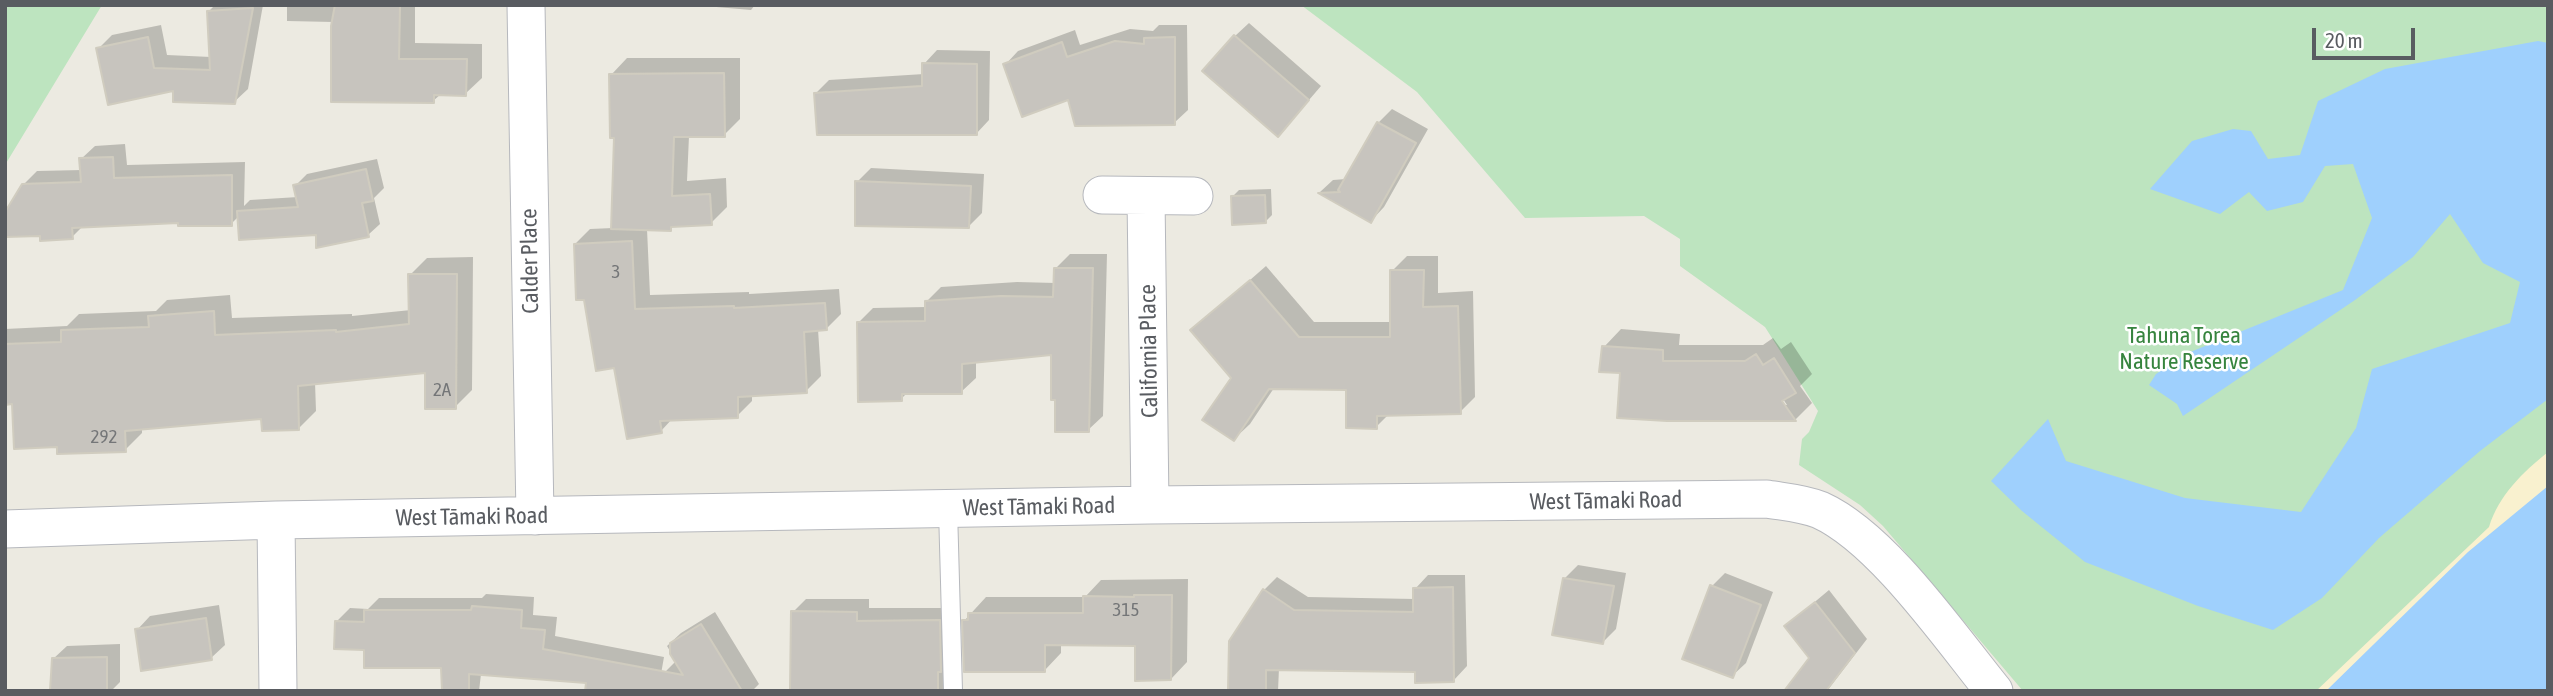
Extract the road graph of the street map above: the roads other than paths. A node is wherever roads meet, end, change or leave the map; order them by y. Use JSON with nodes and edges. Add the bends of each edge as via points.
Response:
{"nodes":[{"id":1,"x":526,"y":5,"type":"edge"},
{"id":2,"x":1102,"y":195,"type":"dead end"},
{"id":3,"x":1194,"y":196,"type":"dead end"},
{"id":4,"x":1146,"y":197,"type":"junction"},
{"id":5,"x":1150,"y":505,"type":"junction"},
{"id":6,"x":948,"y":509,"type":"junction"},
{"id":7,"x":534,"y":516,"type":"junction"},
{"id":8,"x":276,"y":520,"type":"junction"},
{"id":9,"x":5,"y":529,"type":"edge"},
{"id":10,"x":278,"y":691,"type":"edge"},
{"id":11,"x":953,"y":691,"type":"edge"},
{"id":12,"x":1993,"y":691,"type":"edge"}],
"edges":[{"from":1,"to":7,"type":"street","name":"Calder Place"},
{"from":2,"to":4,"type":"street"},
{"from":3,"to":4,"type":"street"},
{"from":4,"to":5,"type":"street","name":"California Place"},
{"from":5,"to":6,"type":"street","name":"West Tāmaki Road"},
{"from":5,"to":12,"type":"street","name":"West Tāmaki Road","via":[[1753,499],[1794,503],[1841,521],[1866,541]]},
{"from":6,"to":7,"type":"street","name":"West Tāmaki Road"},
{"from":6,"to":11,"type":"lane"},
{"from":7,"to":8,"type":"street","name":"West Tāmaki Road"},
{"from":8,"to":9,"type":"street","name":"West Tāmaki Road"},
{"from":8,"to":10,"type":"street"}]}
